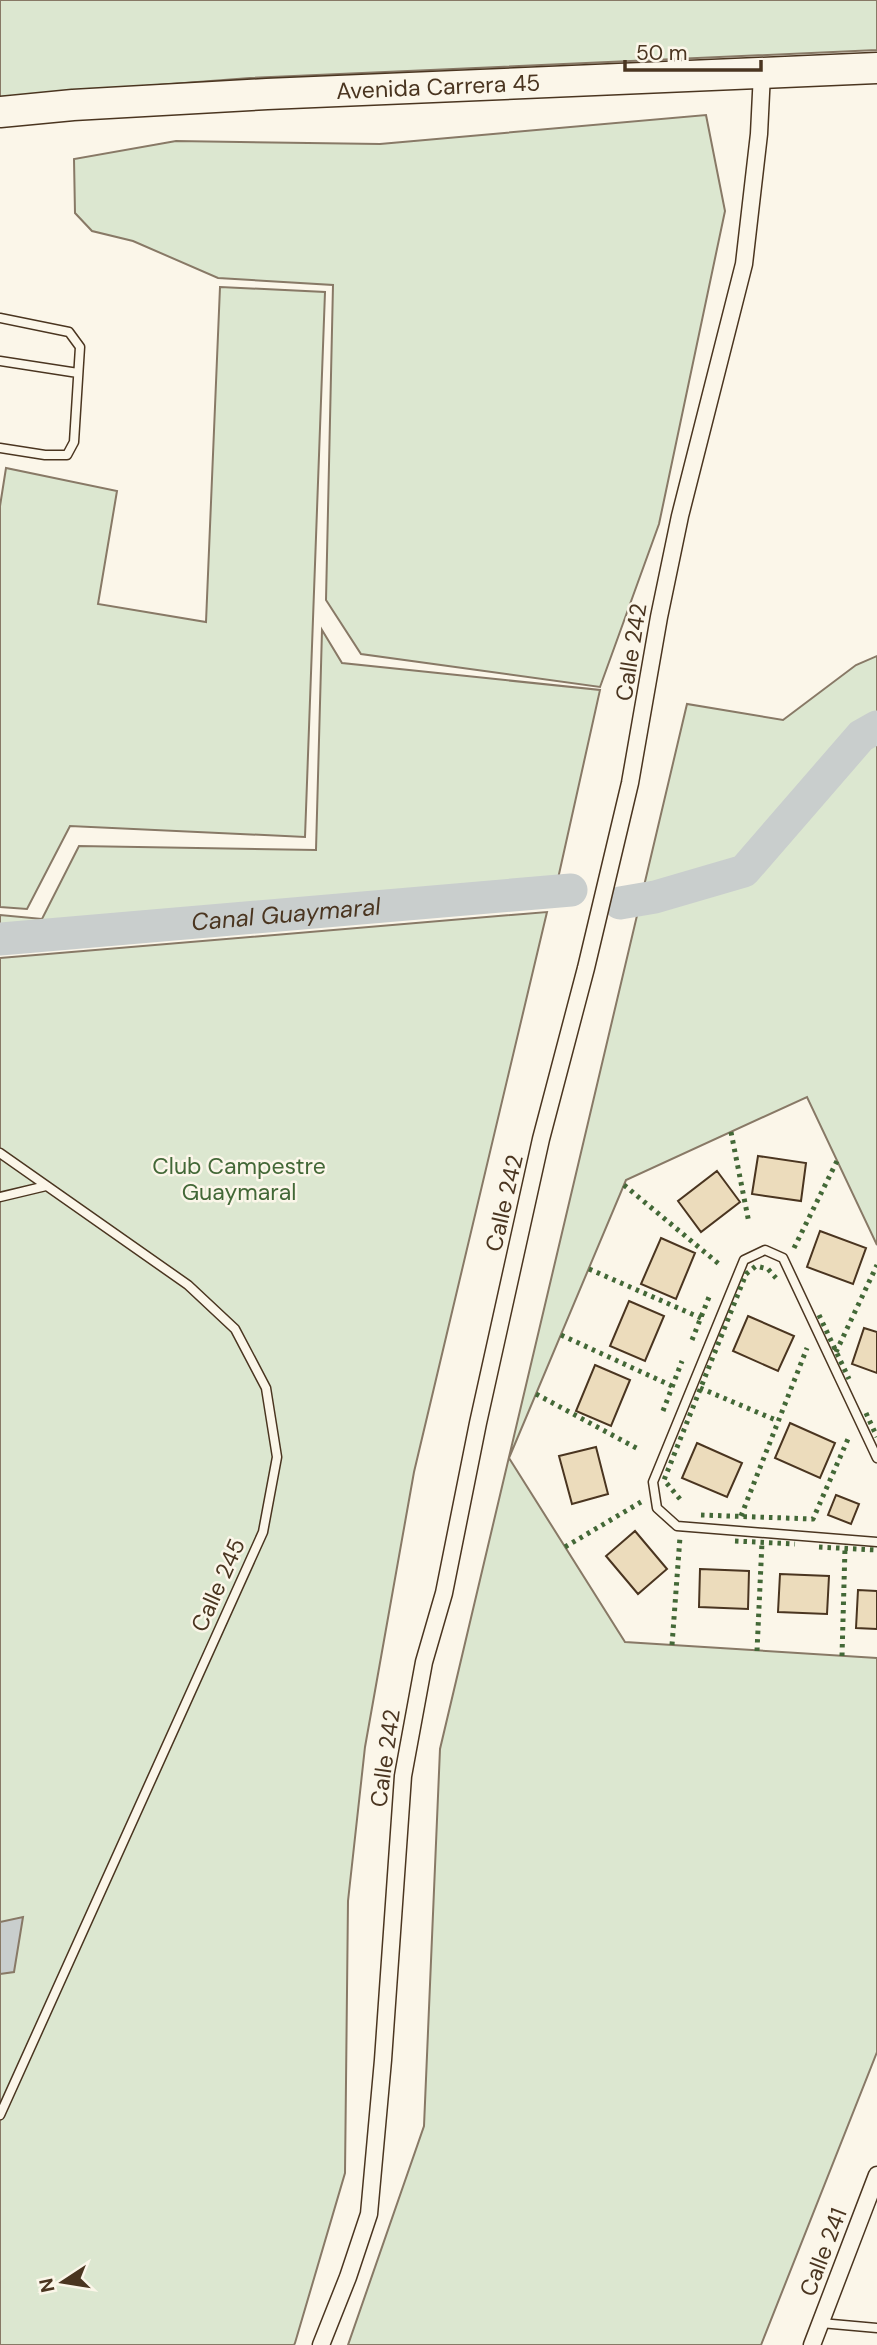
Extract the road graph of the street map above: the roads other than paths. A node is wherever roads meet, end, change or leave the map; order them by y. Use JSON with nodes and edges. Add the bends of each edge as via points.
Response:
{"nodes":[{"id":1,"x":877,"y":68,"type":"edge"},
{"id":2,"x":762,"y":74,"type":"junction"},
{"id":3,"x":0,"y":112,"type":"edge"},
{"id":4,"x":0,"y":318,"type":"edge"},
{"id":5,"x":0,"y":361,"type":"edge"},
{"id":6,"x":78,"y":373,"type":"junction"},
{"id":7,"x":0,"y":448,"type":"edge"},
{"id":8,"x":0,"y":1153,"type":"edge"},
{"id":9,"x":46,"y":1186,"type":"junction"},
{"id":10,"x":0,"y":1197,"type":"edge"},
{"id":11,"x":877,"y":1458,"type":"edge"},
{"id":12,"x":877,"y":1542,"type":"edge"},
{"id":13,"x":0,"y":2115,"type":"edge"},
{"id":14,"x":877,"y":2175,"type":"edge"},
{"id":15,"x":821,"y":2323,"type":"junction"},
{"id":16,"x":877,"y":2328,"type":"edge"},
{"id":17,"x":321,"y":2345,"type":"edge"},
{"id":18,"x":812,"y":2345,"type":"edge"}],
"edges":[{"from":1,"to":2,"type":"highway","name":"Avenida Carrera 45"},
{"from":2,"to":3,"type":"highway","name":"Avenida Carrera 45","via":[[243,96]]},
{"from":2,"to":17,"type":"street","name":"Calle 242","via":[[744,264],[680,516],[630,783],[541,1139],[444,1593],[424,1662],[403,1776],[369,2214]]},
{"from":4,"to":6,"type":"lane","via":[[69,332],[80,347]]},
{"from":5,"to":6,"type":"lane"},
{"from":6,"to":7,"type":"lane","via":[[74,442],[67,456]]},
{"from":8,"to":9,"type":"lane","name":"Calle 245"},
{"from":9,"to":10,"type":"lane"},
{"from":9,"to":13,"type":"lane","name":"Calle 245","via":[[188,1285],[235,1329],[266,1388],[277,1457],[263,1532]]},
{"from":11,"to":12,"type":"lane","via":[[783,1258],[765,1250],[744,1260],[653,1482],[657,1508],[677,1526]]},
{"from":14,"to":15,"type":"street","name":"Calle 241"},
{"from":15,"to":16,"type":"lane"},
{"from":15,"to":18,"type":"street","name":"Calle 241"}]}
